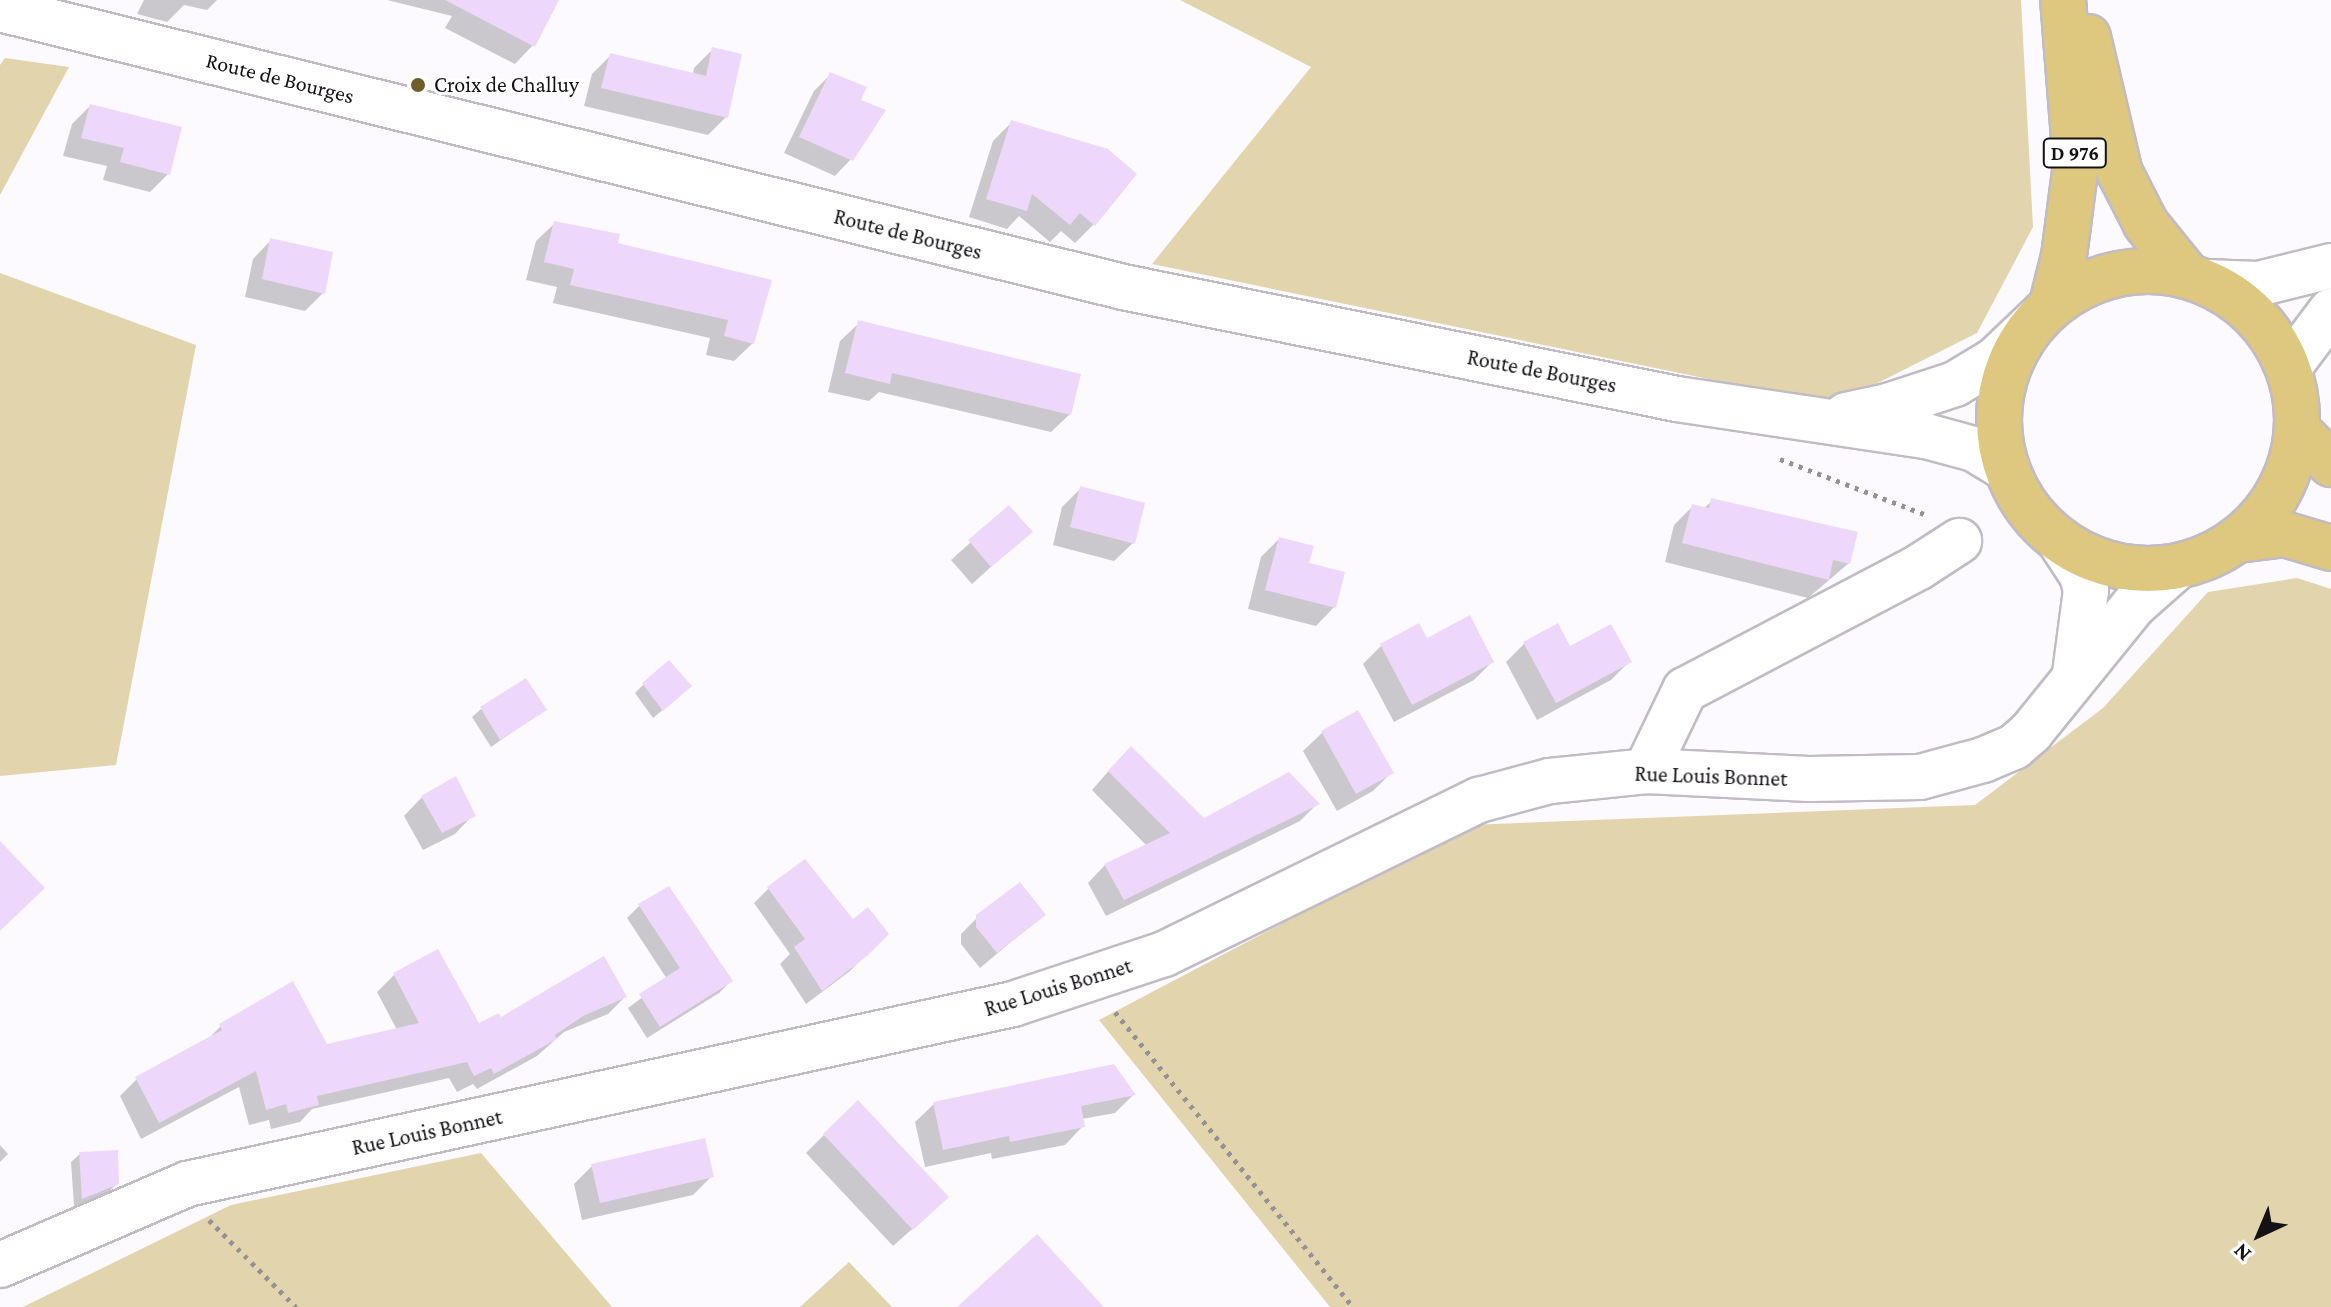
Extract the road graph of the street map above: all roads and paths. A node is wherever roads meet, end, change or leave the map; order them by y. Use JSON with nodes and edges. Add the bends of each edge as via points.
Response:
{"nodes":[{"id":1,"x":2063,"y":0,"type":"edge"},
{"id":2,"x":2079,"y":0,"type":"edge"},
{"id":3,"x":0,"y":9,"type":"edge"},
{"id":4,"x":2331,"y":266,"type":"edge"},
{"id":5,"x":2196,"y":278,"type":"junction"},
{"id":6,"x":2331,"y":311,"type":"edge"},
{"id":7,"x":2044,"y":312,"type":"junction"},
{"id":8,"x":2289,"y":367,"type":"junction"},
{"id":9,"x":1757,"y":410,"type":"junction"},
{"id":10,"x":1825,"y":419,"type":"junction"},
{"id":11,"x":2298,"y":431,"type":"junction"},
{"id":12,"x":2331,"y":464,"type":"edge"},
{"id":13,"x":2006,"y":468,"type":"junction"},
{"id":14,"x":2059,"y":540,"type":"junction"},
{"id":15,"x":2238,"y":540,"type":"junction"},
{"id":16,"x":1959,"y":541,"type":"joint"},
{"id":17,"x":2331,"y":548,"type":"edge"},
{"id":18,"x":2177,"y":567,"type":"junction"},
{"id":19,"x":2075,"y":677,"type":"junction"},
{"id":20,"x":1646,"y":771,"type":"junction"},
{"id":21,"x":1089,"y":979,"type":"junction"},
{"id":22,"x":176,"y":1188,"type":"junction"},
{"id":23,"x":0,"y":1265,"type":"edge"},
{"id":24,"x":296,"y":1307,"type":"edge"},
{"id":25,"x":1353,"y":1307,"type":"edge"}],
"edges":[{"from":1,"to":7,"type":"main road","number":"D 976","via":[[2076,164],[2064,256]]},
{"from":2,"to":5,"type":"main road","number":"D 976","via":[[2120,173],[2146,224]]},
{"from":3,"to":9,"type":"street","name":"Route de Bourges","via":[[1123,287],[1677,399]]},
{"from":4,"to":5,"type":"street","via":[[2258,284]]},
{"from":5,"to":7,"type":"main road","via":[[2151,270],[2104,276]]},
{"from":5,"to":8,"type":"main road","via":[[2247,307],[2273,337]]},
{"from":6,"to":8,"type":"street"},
{"from":7,"to":10,"type":"street","name":"Route de Bourges","via":[[1995,360],[1955,384]]},
{"from":7,"to":13,"type":"main road","via":[[2011,359],[1998,410]]},
{"from":8,"to":11,"type":"main road"},
{"from":9,"to":10,"type":"street","name":"Route de Bourges"},
{"from":9,"to":16,"type":"path","via":[[1754,452],[1936,519]]},
{"from":10,"to":13,"type":"street","name":"Route de Bourges","via":[[1926,436],[1974,449]]},
{"from":11,"to":12,"type":"main road"},
{"from":11,"to":15,"type":"main road","via":[[2282,489],[2265,515]]},
{"from":13,"to":14,"type":"main road","via":[[2022,501]]},
{"from":14,"to":18,"type":"main road","via":[[2110,565]]},
{"from":14,"to":19,"type":"street","via":[[2086,590]]},
{"from":15,"to":17,"type":"main road","via":[[2284,534]]},
{"from":15,"to":18,"type":"main road"},
{"from":16,"to":20,"type":"street","via":[[1685,690]]},
{"from":18,"to":19,"type":"street","name":"Rue Louis Bonnet","via":[[2134,605]]},
{"from":19,"to":20,"type":"street","name":"Rue Louis Bonnet","via":[[2014,747],[1920,777],[1809,779]]},
{"from":20,"to":21,"type":"street","name":"Rue Louis Bonnet","via":[[1550,781],[1479,800],[1164,954]]},
{"from":21,"to":22,"type":"street","name":"Rue Louis Bonnet","via":[[1013,1004]]},
{"from":21,"to":25,"type":"path"},
{"from":22,"to":23,"type":"street","name":"Rue Louis Bonnet"},
{"from":22,"to":24,"type":"path"}]}
